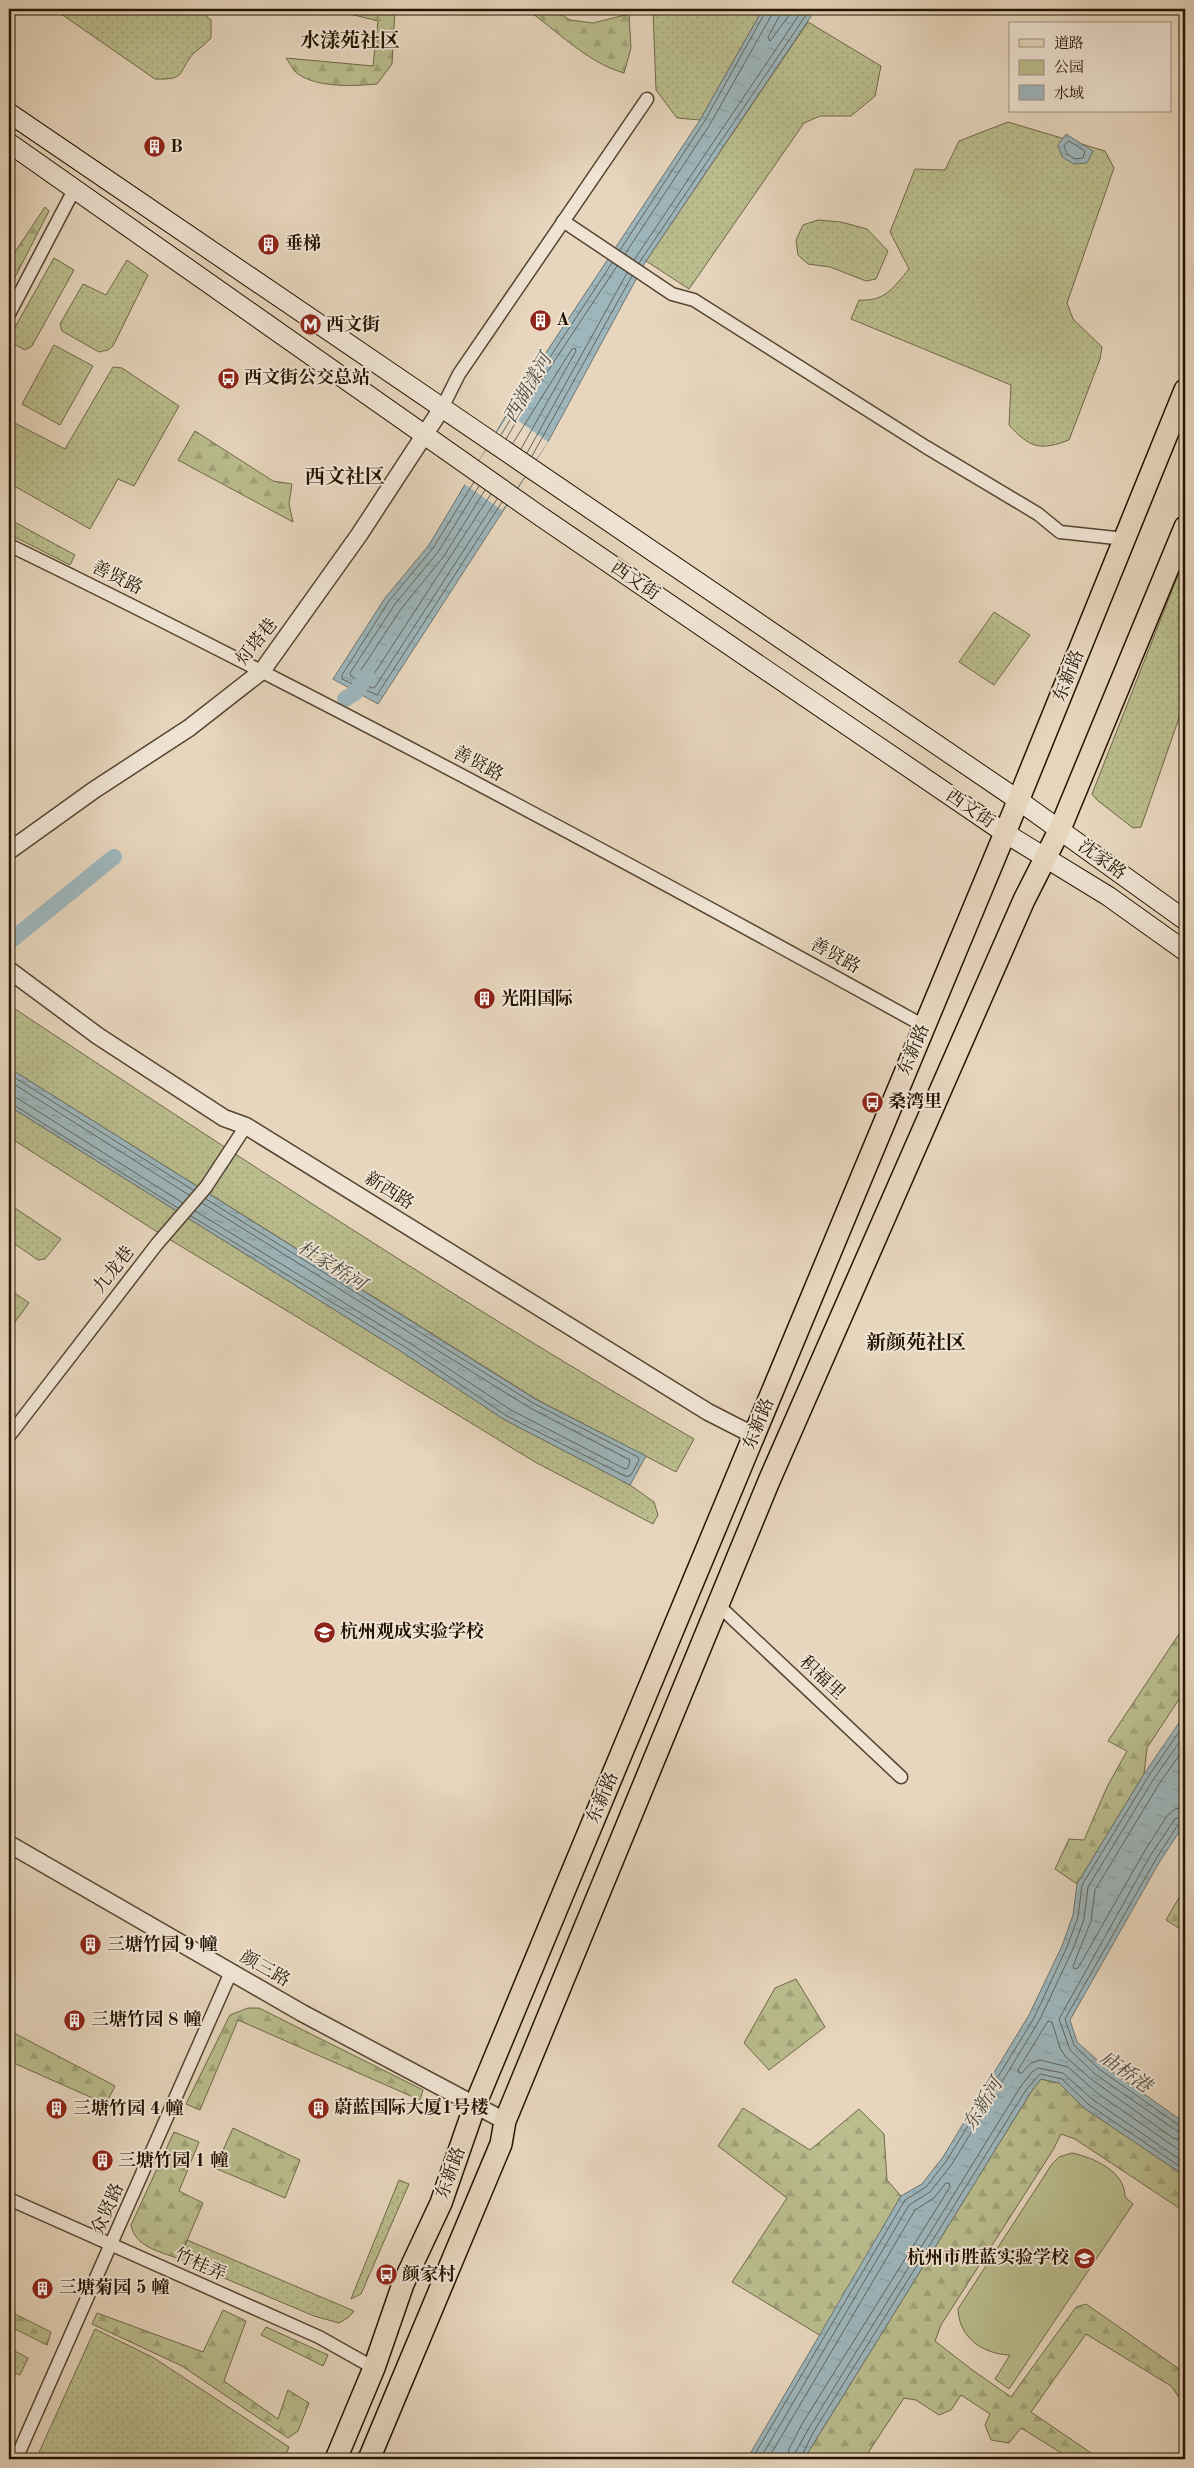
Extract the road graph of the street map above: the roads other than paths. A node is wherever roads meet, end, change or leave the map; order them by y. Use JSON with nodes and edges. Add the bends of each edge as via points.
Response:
{"nodes":[{"id":1,"x":647,"y":99,"type":"dead end"},
{"id":2,"x":9,"y":113,"type":"edge"},
{"id":3,"x":9,"y":143,"type":"edge"},
{"id":4,"x":75,"y":188,"type":"junction"},
{"id":5,"x":563,"y":221,"type":"junction"},
{"id":6,"x":9,"y":314,"type":"edge"},
{"id":7,"x":1185,"y":390,"type":"edge"},
{"id":8,"x":442,"y":408,"type":"junction"},
{"id":9,"x":425,"y":435,"type":"junction"},
{"id":10,"x":1185,"y":527,"type":"edge"},
{"id":11,"x":1125,"y":539,"type":"junction"},
{"id":12,"x":9,"y":545,"type":"edge"},
{"id":13,"x":262,"y":671,"type":"junction"},
{"id":14,"x":1018,"y":800,"type":"junction"},
{"id":15,"x":1060,"y":829,"type":"junction"},
{"id":16,"x":1006,"y":833,"type":"junction"},
{"id":17,"x":9,"y":851,"type":"edge"},
{"id":18,"x":1044,"y":858,"type":"junction"},
{"id":19,"x":1185,"y":920,"type":"edge"},
{"id":20,"x":1185,"y":951,"type":"edge"},
{"id":21,"x":11,"y":971,"type":"edge"},
{"id":22,"x":924,"y":1026,"type":"junction"},
{"id":23,"x":246,"y":1126,"type":"junction"},
{"id":24,"x":9,"y":1436,"type":"edge"},
{"id":25,"x":754,"y":1436,"type":"junction"},
{"id":26,"x":718,"y":1605,"type":"junction"},
{"id":27,"x":901,"y":1778,"type":"dead end"},
{"id":28,"x":9,"y":1844,"type":"edge"},
{"id":29,"x":231,"y":1972,"type":"junction"},
{"id":30,"x":475,"y":2105,"type":"junction"},
{"id":31,"x":505,"y":2121,"type":"junction"},
{"id":32,"x":9,"y":2199,"type":"edge"},
{"id":33,"x":111,"y":2245,"type":"junction"},
{"id":34,"x":374,"y":2368,"type":"junction"},
{"id":35,"x":16,"y":2459,"type":"edge"},
{"id":36,"x":336,"y":2459,"type":"edge"},
{"id":37,"x":369,"y":2459,"type":"edge"}],
"edges":[{"from":1,"to":5,"type":"street"},
{"from":2,"to":8,"type":"main road","name":"西文街"},
{"from":3,"to":4,"type":"main road","name":"西文街"},
{"from":4,"to":6,"type":"street"},
{"from":4,"to":9,"type":"main road","name":"西文街"},
{"from":5,"to":8,"type":"street","via":[[459,374]]},
{"from":5,"to":11,"type":"street","via":[[672,294],[694,300],[1038,514],[1060,532]]},
{"from":7,"to":11,"type":"main road","name":"东新路"},
{"from":8,"to":9,"type":"street","name":"灯塔巷"},
{"from":8,"to":14,"type":"main road","name":"西文街"},
{"from":9,"to":13,"type":"street","name":"灯塔巷","via":[[359,535]]},
{"from":9,"to":16,"type":"main road","name":"西文街"},
{"from":10,"to":15,"type":"main road","name":"东新路"},
{"from":11,"to":14,"type":"main road","name":"东新路"},
{"from":12,"to":13,"type":"street","name":"善贤路"},
{"from":13,"to":17,"type":"street","name":"灯塔巷","via":[[189,728]]},
{"from":13,"to":22,"type":"street","name":"善贤路","via":[[642,870]]},
{"from":14,"to":15,"type":"main road","name":"沈家路"},
{"from":14,"to":16,"type":"main road","name":"东新路"},
{"from":15,"to":18,"type":"main road","name":"东新路"},
{"from":15,"to":19,"type":"main road","name":"沈家路"},
{"from":16,"to":18,"type":"main road","name":"西文街"},
{"from":16,"to":22,"type":"main road","name":"东新路"},
{"from":18,"to":20,"type":"main road","name":"沈家路","via":[[1108,896]]},
{"from":18,"to":26,"type":"main road","name":"东新路"},
{"from":21,"to":23,"type":"street","name":"新西路","via":[[98,1036],[224,1118]]},
{"from":22,"to":25,"type":"main road","name":"东新路"},
{"from":23,"to":24,"type":"street","name":"九龙巷","via":[[206,1187],[157,1244]]},
{"from":23,"to":25,"type":"street","name":"新西路","via":[[708,1412]]},
{"from":25,"to":30,"type":"main road","name":"东新路"},
{"from":26,"to":27,"type":"street","name":"积福里"},
{"from":26,"to":31,"type":"main road","name":"东新路"},
{"from":28,"to":29,"type":"street","name":"颜三路"},
{"from":29,"to":30,"type":"street","name":"颜三路"},
{"from":29,"to":33,"type":"street","name":"众贤路"},
{"from":30,"to":31,"type":"street","name":"颜三路"},
{"from":30,"to":34,"type":"main road","name":"东新路","via":[[441,2202],[403,2284]]},
{"from":31,"to":37,"type":"main road","name":"东新路","via":[[501,2144]]},
{"from":32,"to":33,"type":"street","name":"竹桂弄"},
{"from":33,"to":34,"type":"street","name":"竹桂弄","via":[[319,2337]]},
{"from":33,"to":35,"type":"street","name":"众贤路"},
{"from":34,"to":36,"type":"main road","name":"东新路"}]}
